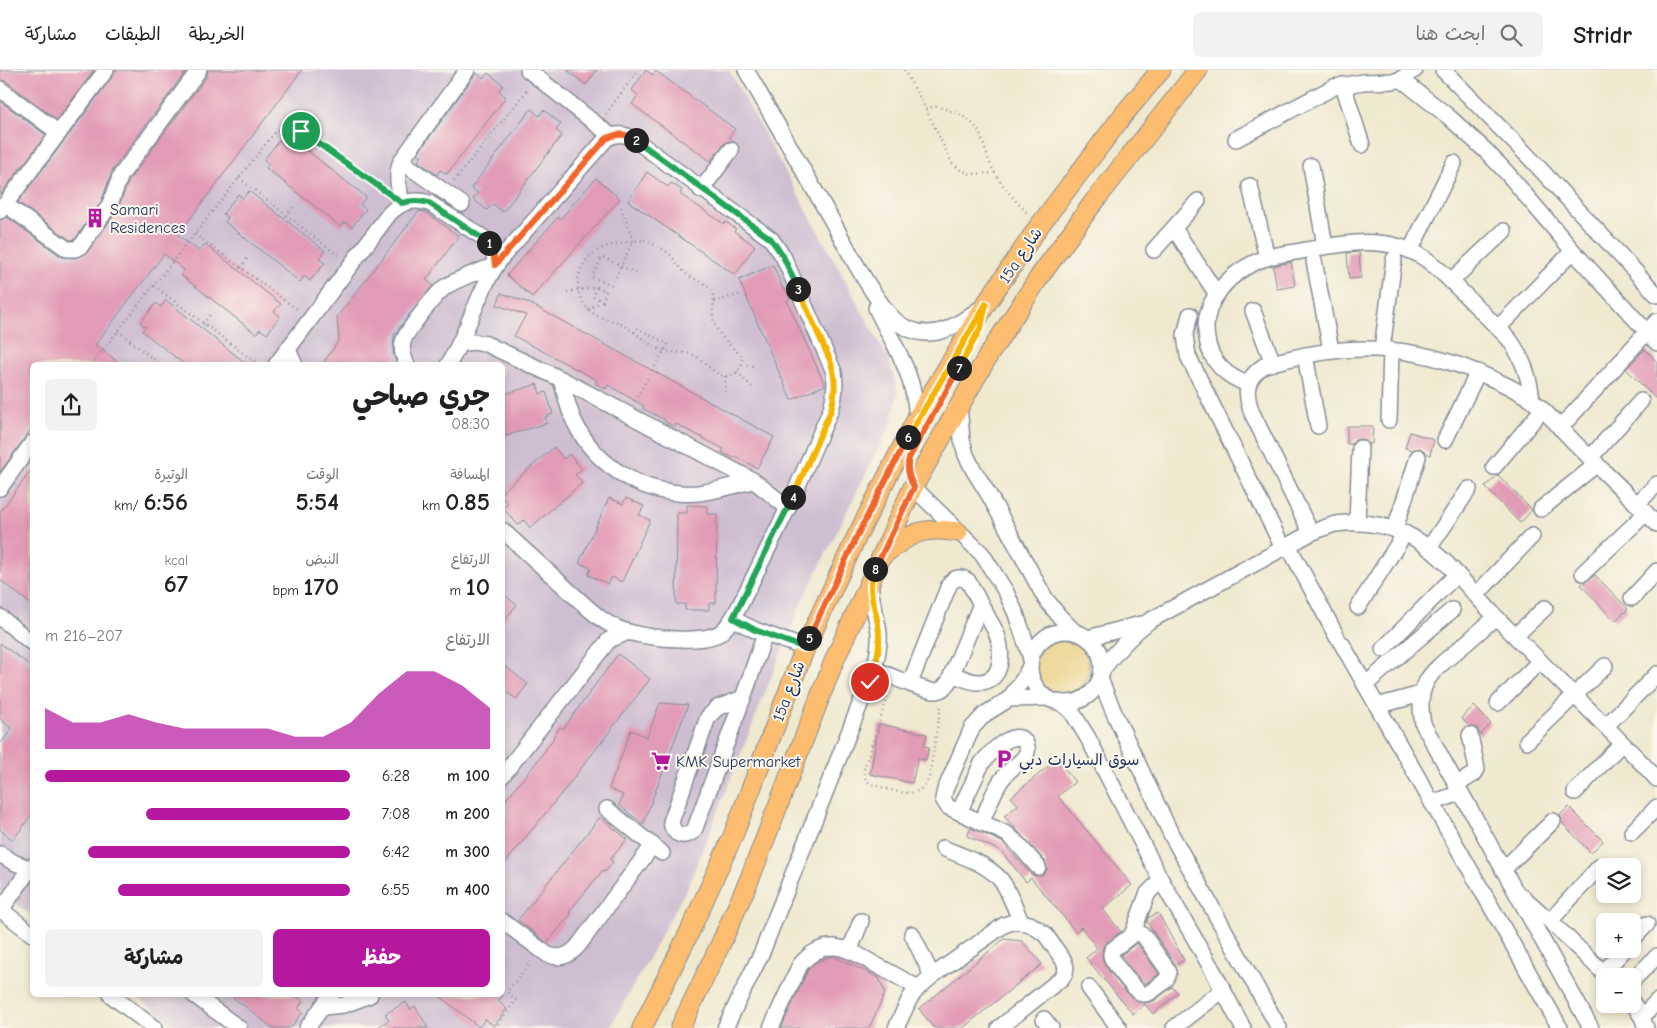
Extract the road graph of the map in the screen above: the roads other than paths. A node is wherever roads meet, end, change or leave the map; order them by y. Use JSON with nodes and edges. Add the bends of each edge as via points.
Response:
{"nodes":[{"id":1,"x":198,"y":70,"type":"edge"},
{"id":2,"x":467,"y":70,"type":"edge"},
{"id":3,"x":746,"y":70,"type":"edge"},
{"id":4,"x":1161,"y":70,"type":"edge"},
{"id":5,"x":1415,"y":70,"type":"edge"},
{"id":6,"x":1443,"y":70,"type":"edge"},
{"id":7,"x":104,"y":71,"type":"edge"},
{"id":8,"x":533,"y":74,"type":"edge"},
{"id":9,"x":1193,"y":74,"type":"edge"},
{"id":10,"x":1402,"y":79,"type":"junction"},
{"id":11,"x":1342,"y":85,"type":"junction"},
{"id":12,"x":0,"y":89,"type":"edge"},
{"id":13,"x":59,"y":133,"type":"junction"},
{"id":14,"x":611,"y":136,"type":"junction"},
{"id":15,"x":1236,"y":139,"type":"dead end"},
{"id":16,"x":1362,"y":145,"type":"dead end"},
{"id":17,"x":731,"y":150,"type":"dead end"},
{"id":18,"x":1528,"y":156,"type":"junction"},
{"id":19,"x":401,"y":161,"type":"junction"},
{"id":20,"x":1454,"y":163,"type":"dead end"},
{"id":21,"x":1311,"y":166,"type":"dead end"},
{"id":22,"x":1507,"y":173,"type":"junction"},
{"id":23,"x":1250,"y":186,"type":"dead end"},
{"id":24,"x":702,"y":190,"type":"junction"},
{"id":25,"x":1198,"y":202,"type":"dead end"},
{"id":26,"x":402,"y":203,"type":"junction"},
{"id":27,"x":462,"y":204,"type":"dead end"},
{"id":28,"x":3,"y":208,"type":"edge"},
{"id":29,"x":1174,"y":228,"type":"junction"},
{"id":30,"x":1504,"y":231,"type":"dead end"},
{"id":31,"x":1325,"y":246,"type":"junction"},
{"id":32,"x":1154,"y":250,"type":"dead end"},
{"id":33,"x":1410,"y":251,"type":"junction"},
{"id":34,"x":1572,"y":251,"type":"junction"},
{"id":35,"x":1267,"y":258,"type":"junction"},
{"id":36,"x":1394,"y":259,"type":"dead end"},
{"id":37,"x":1314,"y":261,"type":"dead end"},
{"id":38,"x":495,"y":265,"type":"junction"},
{"id":39,"x":862,"y":274,"type":"junction"},
{"id":40,"x":1451,"y":281,"type":"junction"},
{"id":41,"x":1216,"y":293,"type":"junction"},
{"id":42,"x":1657,"y":295,"type":"edge"},
{"id":43,"x":986,"y":304,"type":"junction"},
{"id":44,"x":1253,"y":311,"type":"dead end"},
{"id":45,"x":1190,"y":315,"type":"dead end"},
{"id":46,"x":1652,"y":326,"type":"edge"},
{"id":47,"x":1498,"y":328,"type":"junction"},
{"id":48,"x":1657,"y":343,"type":"edge"},
{"id":49,"x":459,"y":344,"type":"junction"},
{"id":50,"x":1386,"y":349,"type":"junction"},
{"id":51,"x":288,"y":350,"type":"junction"},
{"id":52,"x":1331,"y":350,"type":"junction"},
{"id":53,"x":1305,"y":355,"type":"junction"},
{"id":54,"x":278,"y":362,"type":"edge"},
{"id":55,"x":294,"y":362,"type":"edge"},
{"id":56,"x":406,"y":362,"type":"edge"},
{"id":57,"x":450,"y":362,"type":"edge"},
{"id":58,"x":1273,"y":363,"type":"junction"},
{"id":59,"x":1478,"y":372,"type":"junction"},
{"id":60,"x":561,"y":379,"type":"junction"},
{"id":61,"x":1248,"y":384,"type":"junction"},
{"id":62,"x":1641,"y":401,"type":"dead end"},
{"id":63,"x":959,"y":405,"type":"junction"},
{"id":64,"x":1537,"y":406,"type":"junction"},
{"id":65,"x":917,"y":418,"type":"junction"},
{"id":66,"x":1388,"y":420,"type":"dead end"},
{"id":67,"x":1318,"y":426,"type":"dead end"},
{"id":68,"x":1560,"y":428,"type":"junction"},
{"id":69,"x":1446,"y":440,"type":"dead end"},
{"id":70,"x":30,"y":446,"type":"edge"},
{"id":71,"x":1360,"y":448,"type":"dead end"},
{"id":72,"x":1418,"y":457,"type":"dead end"},
{"id":73,"x":1594,"y":461,"type":"junction"},
{"id":74,"x":1494,"y":467,"type":"dead end"},
{"id":75,"x":754,"y":481,"type":"junction"},
{"id":76,"x":1657,"y":484,"type":"edge"},
{"id":77,"x":914,"y":487,"type":"junction"},
{"id":78,"x":0,"y":488,"type":"edge"},
{"id":79,"x":1469,"y":489,"type":"dead end"},
{"id":80,"x":788,"y":508,"type":"junction"},
{"id":81,"x":1541,"y":508,"type":"dead end"},
{"id":82,"x":1641,"y":508,"type":"junction"},
{"id":83,"x":1357,"y":523,"type":"junction"},
{"id":84,"x":1657,"y":524,"type":"edge"},
{"id":85,"x":1400,"y":531,"type":"junction"},
{"id":86,"x":958,"y":532,"type":"junction"},
{"id":87,"x":505,"y":533,"type":"edge"},
{"id":88,"x":1310,"y":533,"type":"junction"},
{"id":89,"x":1532,"y":536,"type":"dead end"},
{"id":90,"x":1286,"y":547,"type":"junction"},
{"id":91,"x":1429,"y":548,"type":"junction"},
{"id":92,"x":880,"y":558,"type":"junction"},
{"id":93,"x":1657,"y":571,"type":"edge"},
{"id":94,"x":1583,"y":573,"type":"dead end"},
{"id":95,"x":1456,"y":575,"type":"junction"},
{"id":96,"x":872,"y":577,"type":"junction"},
{"id":97,"x":1476,"y":595,"type":"junction"},
{"id":98,"x":1632,"y":598,"type":"dead end"},
{"id":99,"x":981,"y":604,"type":"junction"},
{"id":100,"x":1358,"y":608,"type":"dead end"},
{"id":101,"x":1545,"y":608,"type":"dead end"},
{"id":102,"x":1452,"y":610,"type":"dead end"},
{"id":103,"x":0,"y":617,"type":"edge"},
{"id":104,"x":1496,"y":617,"type":"junction"},
{"id":105,"x":733,"y":618,"type":"junction"},
{"id":106,"x":1149,"y":621,"type":"junction"},
{"id":107,"x":628,"y":632,"type":"junction"},
{"id":108,"x":765,"y":634,"type":"junction"},
{"id":109,"x":1081,"y":635,"type":"junction"},
{"id":110,"x":1515,"y":636,"type":"junction"},
{"id":111,"x":30,"y":642,"type":"edge"},
{"id":112,"x":805,"y":648,"type":"junction"},
{"id":113,"x":1383,"y":649,"type":"dead end"},
{"id":114,"x":1540,"y":661,"type":"junction"},
{"id":115,"x":1030,"y":662,"type":"junction"},
{"id":116,"x":1604,"y":666,"type":"dead end"},
{"id":117,"x":874,"y":669,"type":"junction"},
{"id":118,"x":952,"y":674,"type":"junction"},
{"id":119,"x":1657,"y":674,"type":"edge"},
{"id":120,"x":1101,"y":675,"type":"junction"},
{"id":121,"x":910,"y":683,"type":"junction"},
{"id":122,"x":1365,"y":685,"type":"junction"},
{"id":123,"x":1421,"y":694,"type":"junction"},
{"id":124,"x":1574,"y":695,"type":"junction"},
{"id":125,"x":743,"y":698,"type":"junction"},
{"id":126,"x":1046,"y":698,"type":"junction"},
{"id":127,"x":1009,"y":699,"type":"junction"},
{"id":128,"x":1498,"y":703,"type":"dead end"},
{"id":129,"x":1062,"y":704,"type":"junction"},
{"id":130,"x":1377,"y":706,"type":"junction"},
{"id":131,"x":1606,"y":726,"type":"junction"},
{"id":132,"x":1470,"y":735,"type":"dead end"},
{"id":133,"x":1527,"y":741,"type":"dead end"},
{"id":134,"x":1622,"y":743,"type":"junction"},
{"id":135,"x":1654,"y":771,"type":"edge"},
{"id":136,"x":505,"y":772,"type":"edge"},
{"id":137,"x":1458,"y":789,"type":"junction"},
{"id":138,"x":1575,"y":792,"type":"dead end"},
{"id":139,"x":991,"y":800,"type":"junction"},
{"id":140,"x":1432,"y":803,"type":"junction"},
{"id":141,"x":1657,"y":807,"type":"edge"},
{"id":142,"x":607,"y":809,"type":"dead end"},
{"id":143,"x":959,"y":812,"type":"junction"},
{"id":144,"x":1553,"y":821,"type":"dead end"},
{"id":145,"x":981,"y":823,"type":"junction"},
{"id":146,"x":1632,"y":832,"type":"dead end"},
{"id":147,"x":1007,"y":834,"type":"junction"},
{"id":148,"x":943,"y":848,"type":"dead end"},
{"id":149,"x":0,"y":854,"type":"edge"},
{"id":150,"x":30,"y":867,"type":"edge"},
{"id":151,"x":1038,"y":867,"type":"dead end"},
{"id":152,"x":1503,"y":870,"type":"junction"},
{"id":153,"x":1596,"y":870,"type":"edge"},
{"id":154,"x":30,"y":871,"type":"edge"},
{"id":155,"x":1161,"y":880,"type":"junction"},
{"id":156,"x":1513,"y":888,"type":"junction"},
{"id":157,"x":0,"y":909,"type":"edge"},
{"id":158,"x":1550,"y":920,"type":"junction"},
{"id":159,"x":861,"y":921,"type":"dead end"},
{"id":160,"x":1021,"y":922,"type":"junction"},
{"id":161,"x":505,"y":923,"type":"edge"},
{"id":162,"x":1647,"y":924,"type":"dead end"},
{"id":163,"x":1641,"y":930,"type":"edge"},
{"id":164,"x":30,"y":932,"type":"edge"},
{"id":165,"x":912,"y":934,"type":"dead end"},
{"id":166,"x":1132,"y":935,"type":"dead end"},
{"id":167,"x":850,"y":950,"type":"junction"},
{"id":168,"x":1657,"y":956,"type":"edge"},
{"id":169,"x":1618,"y":958,"type":"edge"},
{"id":170,"x":1599,"y":968,"type":"edge"},
{"id":171,"x":1610,"y":968,"type":"edge"},
{"id":172,"x":1641,"y":972,"type":"edge"},
{"id":173,"x":932,"y":976,"type":"junction"},
{"id":174,"x":918,"y":988,"type":"junction"},
{"id":175,"x":1089,"y":988,"type":"dead end"},
{"id":176,"x":1223,"y":990,"type":"junction"},
{"id":177,"x":114,"y":997,"type":"edge"},
{"id":178,"x":197,"y":997,"type":"edge"},
{"id":179,"x":365,"y":997,"type":"edge"},
{"id":180,"x":327,"y":1001,"type":"edge"},
{"id":181,"x":1657,"y":1001,"type":"edge"},
{"id":182,"x":1644,"y":1023,"type":"edge"},
{"id":183,"x":154,"y":1028,"type":"edge"},
{"id":184,"x":239,"y":1028,"type":"edge"},
{"id":185,"x":307,"y":1028,"type":"edge"},
{"id":186,"x":642,"y":1028,"type":"edge"},
{"id":187,"x":680,"y":1028,"type":"edge"},
{"id":188,"x":725,"y":1028,"type":"edge"},
{"id":189,"x":771,"y":1028,"type":"edge"},
{"id":190,"x":896,"y":1028,"type":"edge"},
{"id":191,"x":999,"y":1028,"type":"edge"},
{"id":192,"x":1119,"y":1028,"type":"edge"},
{"id":193,"x":1174,"y":1028,"type":"edge"},
{"id":194,"x":1243,"y":1028,"type":"edge"},
{"id":195,"x":1279,"y":1028,"type":"edge"},
{"id":196,"x":1560,"y":1028,"type":"edge"},
{"id":197,"x":1591,"y":1028,"type":"edge"}],
"edges":[{"from":1,"to":28,"type":"street","via":[[122,176],[110,206],[81,246],[67,249]]},
{"from":2,"to":19,"type":"street"},
{"from":3,"to":39,"type":"street"},
{"from":4,"to":43,"type":"main road","name":"15a شارع","via":[[1039,226]]},
{"from":5,"to":10,"type":"street"},
{"from":6,"to":18,"type":"street"},
{"from":7,"to":13,"type":"street"},
{"from":8,"to":14,"type":"street"},
{"from":9,"to":63,"type":"main road","name":"15a شارع","via":[[1092,203],[1046,268]]},
{"from":10,"to":11,"type":"street"},
{"from":10,"to":22,"type":"street","via":[[1449,117]]},
{"from":11,"to":15,"type":"street"},
{"from":11,"to":16,"type":"street"},
{"from":12,"to":13,"type":"street"},
{"from":13,"to":28,"type":"street"},
{"from":14,"to":24,"type":"street","via":[[630,136]]},
{"from":14,"to":38,"type":"street"},
{"from":17,"to":24,"type":"street"},
{"from":18,"to":22,"type":"street"},
{"from":18,"to":42,"type":"street"},
{"from":19,"to":26,"type":"street","via":[[397,180]]},
{"from":19,"to":27,"type":"street"},
{"from":20,"to":33,"type":"street"},
{"from":21,"to":31,"type":"street"},
{"from":22,"to":34,"type":"street"},
{"from":23,"to":35,"type":"street"},
{"from":24,"to":80,"type":"street","via":[[778,247],[834,372],[835,397],[831,410]]},
{"from":25,"to":29,"type":"street"},
{"from":26,"to":38,"type":"street","via":[[411,200],[429,203],[484,238],[493,250]]},
{"from":26,"to":51,"type":"street","via":[[389,214]]},
{"from":29,"to":32,"type":"street"},
{"from":29,"to":41,"type":"street"},
{"from":30,"to":40,"type":"street"},
{"from":31,"to":33,"type":"street","via":[[1364,241]]},
{"from":31,"to":35,"type":"street"},
{"from":33,"to":40,"type":"street","via":[[1437,267]]},
{"from":34,"to":46,"type":"street"},
{"from":34,"to":47,"type":"street"},
{"from":35,"to":41,"type":"street","via":[[1239,272]]},
{"from":36,"to":50,"type":"street"},
{"from":37,"to":52,"type":"street"},
{"from":38,"to":49,"type":"street"},
{"from":38,"to":56,"type":"street","via":[[440,291],[404,340],[402,350]]},
{"from":39,"to":43,"type":"street","via":[[888,313],[903,326],[920,332],[944,331],[956,326]]},
{"from":39,"to":65,"type":"street","via":[[910,376]]},
{"from":40,"to":47,"type":"street"},
{"from":41,"to":61,"type":"street","via":[[1206,318],[1208,346],[1219,366]]},
{"from":43,"to":65,"type":"main road","name":"15a شارع"},
{"from":43,"to":77,"type":"main road","via":[[977,337],[909,458],[909,478]]},
{"from":44,"to":58,"type":"street"},
{"from":45,"to":90,"type":"street","via":[[1185,340],[1191,365]]},
{"from":46,"to":48,"type":"street"},
{"from":46,"to":68,"type":"street"},
{"from":47,"to":64,"type":"street","via":[[1523,360]]},
{"from":49,"to":57,"type":"street"},
{"from":49,"to":60,"type":"street","via":[[486,344]]},
{"from":50,"to":52,"type":"street"},
{"from":50,"to":59,"type":"street","via":[[1435,357]]},
{"from":50,"to":66,"type":"street"},
{"from":51,"to":54,"type":"street"},
{"from":51,"to":55,"type":"street"},
{"from":52,"to":53,"type":"street"},
{"from":53,"to":58,"type":"street"},
{"from":53,"to":67,"type":"street"},
{"from":58,"to":61,"type":"street","via":[[1257,370]]},
{"from":59,"to":64,"type":"street"},
{"from":59,"to":69,"type":"street"},
{"from":60,"to":75,"type":"street"},
{"from":60,"to":75,"type":"street","via":[[568,406],[585,439],[603,460],[626,477],[643,485],[679,493]]},
{"from":61,"to":88,"type":"street","via":[[1252,413]]},
{"from":62,"to":73,"type":"street"},
{"from":63,"to":77,"type":"main road","name":"15a شارع"},
{"from":63,"to":109,"type":"street","via":[[962,440],[973,469],[1045,598],[1059,616]]},
{"from":64,"to":68,"type":"street"},
{"from":64,"to":74,"type":"street"},
{"from":65,"to":112,"type":"main road","name":"15a شارع","via":[[861,527]]},
{"from":68,"to":73,"type":"street"},
{"from":70,"to":78,"type":"street"},
{"from":71,"to":83,"type":"street"},
{"from":72,"to":85,"type":"street"},
{"from":73,"to":81,"type":"street"},
{"from":73,"to":82,"type":"street"},
{"from":75,"to":80,"type":"street"},
{"from":76,"to":82,"type":"street"},
{"from":77,"to":86,"type":"street"},
{"from":77,"to":92,"type":"main road","name":"15a شارع"},
{"from":79,"to":91,"type":"street"},
{"from":80,"to":105,"type":"street"},
{"from":82,"to":84,"type":"street"},
{"from":82,"to":94,"type":"street"},
{"from":83,"to":85,"type":"street"},
{"from":83,"to":88,"type":"street","via":[[1334,524]]},
{"from":85,"to":91,"type":"street"},
{"from":85,"to":100,"type":"street"},
{"from":86,"to":92,"type":"main road","via":[[925,530],[901,541]]},
{"from":86,"to":115,"type":"street","via":[[982,554],[995,572],[1016,614]]},
{"from":87,"to":107,"type":"street","via":[[600,619]]},
{"from":88,"to":90,"type":"street"},
{"from":89,"to":97,"type":"street"},
{"from":90,"to":106,"type":"street"},
{"from":90,"to":122,"type":"street"},
{"from":91,"to":95,"type":"street"},
{"from":92,"to":96,"type":"main road","name":"15a شارع"},
{"from":93,"to":98,"type":"street"},
{"from":95,"to":97,"type":"street"},
{"from":95,"to":113,"type":"street"},
{"from":96,"to":117,"type":"street","via":[[871,598],[880,635]]},
{"from":96,"to":187,"type":"main road","name":"15a شارع","via":[[834,661],[750,878]]},
{"from":97,"to":104,"type":"street"},
{"from":99,"to":118,"type":"street"},
{"from":99,"to":118,"type":"street","via":[[999,639],[1001,655],[998,669],[991,678],[979,682]]},
{"from":99,"to":121,"type":"street","via":[[968,581],[960,578],[951,581]]},
{"from":101,"to":110,"type":"street"},
{"from":102,"to":122,"type":"street"},
{"from":103,"to":111,"type":"street"},
{"from":104,"to":110,"type":"street"},
{"from":104,"to":123,"type":"street","via":[[1435,668]]},
{"from":105,"to":107,"type":"street","via":[[720,632],[699,640]]},
{"from":105,"to":108,"type":"street"},
{"from":106,"to":109,"type":"street"},
{"from":106,"to":120,"type":"street","via":[[1115,652]]},
{"from":107,"to":136,"type":"street","via":[[604,646]]},
{"from":108,"to":112,"type":"street"},
{"from":108,"to":125,"type":"street"},
{"from":109,"to":115,"type":"street","via":[[1063,631],[1052,634],[1043,639]]},
{"from":109,"to":120,"type":"street","via":[[1096,647],[1101,658]]},
{"from":110,"to":114,"type":"street"},
{"from":112,"to":186,"type":"main road","name":"15a شارع","via":[[733,836]]},
{"from":114,"to":124,"type":"street"},
{"from":114,"to":128,"type":"street"},
{"from":115,"to":126,"type":"street","via":[[1032,678]]},
{"from":115,"to":127,"type":"street","via":[[1024,678]]},
{"from":116,"to":124,"type":"street"},
{"from":117,"to":121,"type":"street"},
{"from":117,"to":188,"type":"street","via":[[762,952]]},
{"from":118,"to":121,"type":"street","via":[[943,689],[933,691]]},
{"from":119,"to":131,"type":"street"},
{"from":120,"to":129,"type":"street","via":[[1094,690],[1085,698]]},
{"from":120,"to":195,"type":"street","via":[[1114,715],[1172,836]]},
{"from":122,"to":130,"type":"street"},
{"from":123,"to":130,"type":"street"},
{"from":123,"to":137,"type":"street","via":[[1423,724]]},
{"from":124,"to":131,"type":"street"},
{"from":124,"to":133,"type":"street"},
{"from":125,"to":125,"type":"street","via":[[718,708],[708,717],[671,822],[672,828],[682,836],[694,831]]},
{"from":126,"to":127,"type":"street"},
{"from":126,"to":129,"type":"street"},
{"from":127,"to":143,"type":"street","via":[[978,720],[967,737],[943,794],[948,807]]},
{"from":129,"to":155,"type":"street","via":[[1072,712],[1088,738]]},
{"from":130,"to":140,"type":"street"},
{"from":131,"to":134,"type":"street"},
{"from":132,"to":137,"type":"street","via":[[1477,769]]},
{"from":134,"to":135,"type":"street"},
{"from":134,"to":138,"type":"street"},
{"from":137,"to":140,"type":"street"},
{"from":137,"to":152,"type":"street"},
{"from":139,"to":143,"type":"street","via":[[1002,779],[1026,756],[1028,750],[1023,739],[1011,737],[986,758]]},
{"from":139,"to":145,"type":"street"},
{"from":139,"to":147,"type":"street","via":[[996,818]]},
{"from":140,"to":196,"type":"street"},
{"from":141,"to":146,"type":"street"},
{"from":142,"to":161,"type":"street","via":[[658,849],[572,953],[556,958],[548,955]]},
{"from":143,"to":145,"type":"street"},
{"from":144,"to":152,"type":"street"},
{"from":145,"to":147,"type":"street"},
{"from":147,"to":151,"type":"street"},
{"from":148,"to":160,"type":"street","via":[[984,867],[999,878]]},
{"from":149,"to":150,"type":"street"},
{"from":152,"to":156,"type":"street"},
{"from":153,"to":158,"type":"street"},
{"from":154,"to":157,"type":"street"},
{"from":155,"to":166,"type":"street","via":[[1148,893]]},
{"from":155,"to":176,"type":"street"},
{"from":156,"to":158,"type":"street"},
{"from":156,"to":197,"type":"street"},
{"from":157,"to":164,"type":"street"},
{"from":158,"to":170,"type":"street"},
{"from":159,"to":167,"type":"street"},
{"from":160,"to":173,"type":"street","via":[[996,929]]},
{"from":160,"to":191,"type":"street","via":[[1044,934],[1064,961],[1065,973]]},
{"from":162,"to":163,"type":"street"},
{"from":165,"to":173,"type":"street"},
{"from":167,"to":174,"type":"street"},
{"from":167,"to":189,"type":"street","via":[[823,948],[806,958]]},
{"from":168,"to":172,"type":"street"},
{"from":169,"to":171,"type":"street"},
{"from":173,"to":174,"type":"street"},
{"from":174,"to":190,"type":"street"},
{"from":175,"to":192,"type":"street"},
{"from":176,"to":193,"type":"street"},
{"from":176,"to":194,"type":"street"},
{"from":177,"to":183,"type":"street"},
{"from":178,"to":184,"type":"street"},
{"from":179,"to":180,"type":"street","via":[[344,1005]]},
{"from":180,"to":185,"type":"street"},
{"from":181,"to":182,"type":"street"}]}
